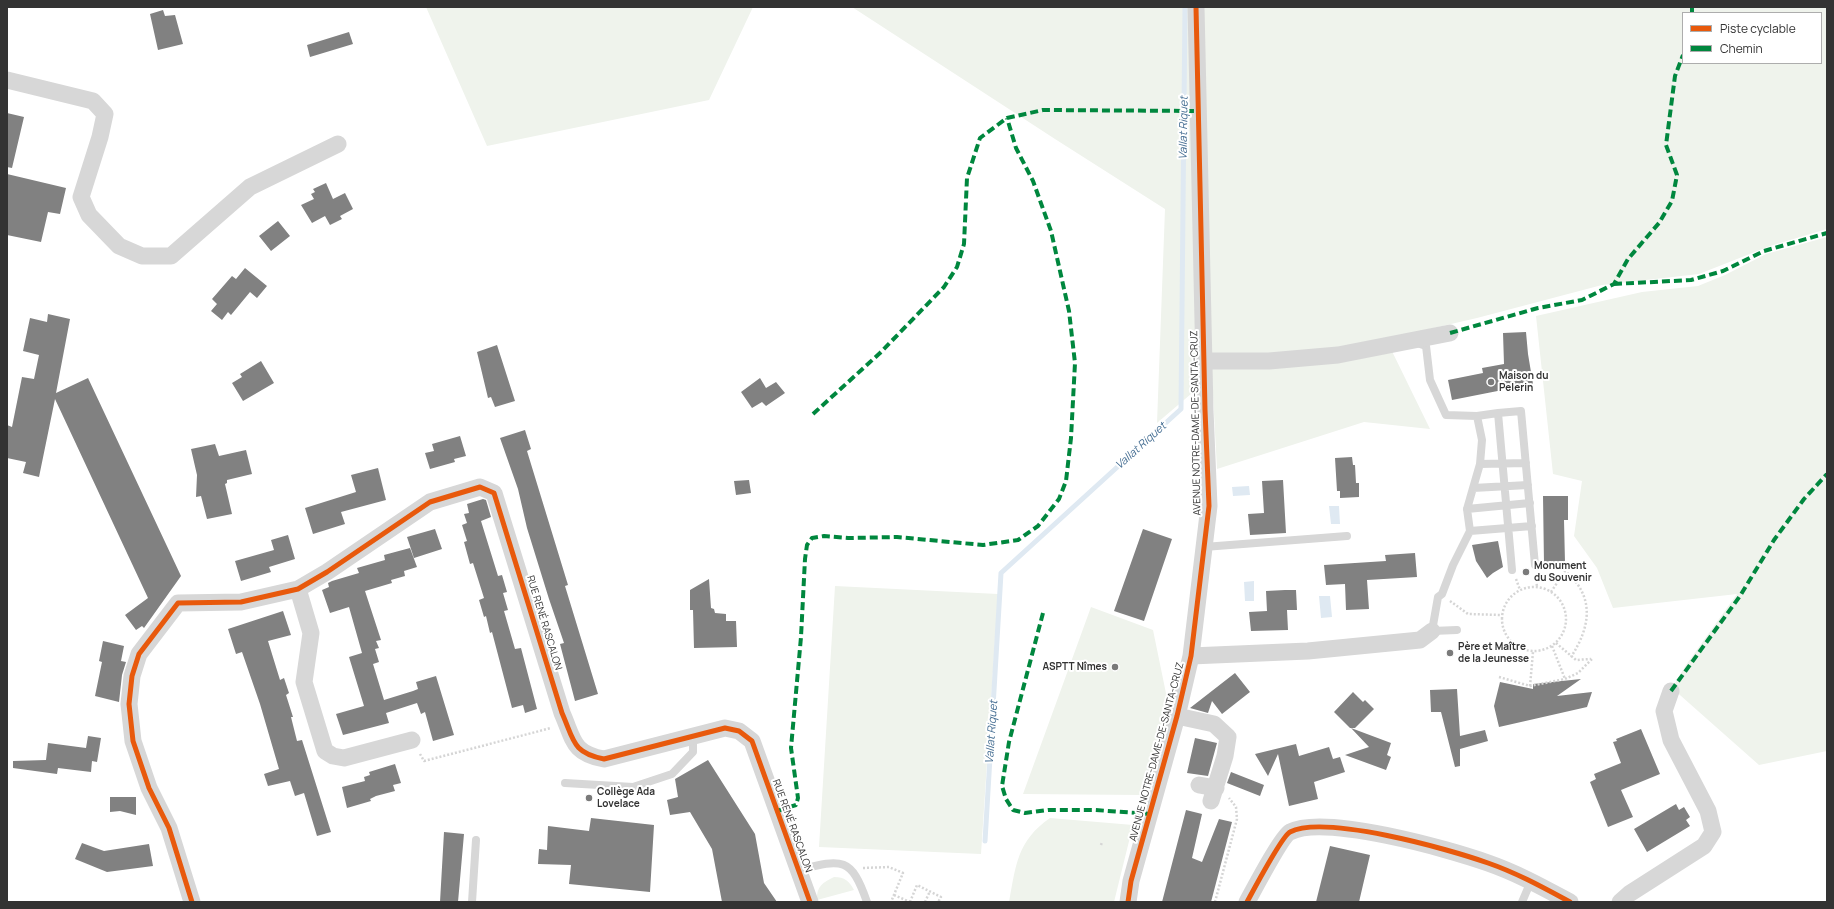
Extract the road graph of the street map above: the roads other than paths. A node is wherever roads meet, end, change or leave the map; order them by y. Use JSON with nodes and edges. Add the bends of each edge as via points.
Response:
{"nodes":[{"id":1,"x":1196,"y":7,"type":"edge"},
{"id":2,"x":7,"y":80,"type":"edge"},
{"id":3,"x":338,"y":144,"type":"dead end"},
{"id":4,"x":1450,"y":333,"type":"dead end"},
{"id":5,"x":1410,"y":340,"type":"junction"},
{"id":6,"x":1204,"y":361,"type":"junction"},
{"id":7,"x":1498,"y":413,"type":"junction"},
{"id":8,"x":1478,"y":416,"type":"junction"},
{"id":9,"x":1526,"y":463,"type":"junction"},
{"id":10,"x":1480,"y":464,"type":"junction"},
{"id":11,"x":1503,"y":464,"type":"junction"},
{"id":12,"x":1504,"y":485,"type":"junction"},
{"id":13,"x":1528,"y":485,"type":"junction"},
{"id":14,"x":1473,"y":488,"type":"junction"},
{"id":15,"x":1530,"y":503,"type":"junction"},
{"id":16,"x":1506,"y":506,"type":"junction"},
{"id":17,"x":1468,"y":509,"type":"junction"},
{"id":18,"x":1532,"y":526,"type":"junction"},
{"id":19,"x":1508,"y":528,"type":"junction"},
{"id":20,"x":1470,"y":531,"type":"junction"},
{"id":21,"x":1347,"y":536,"type":"dead end"},
{"id":22,"x":1204,"y":547,"type":"junction"},
{"id":23,"x":1535,"y":566,"type":"dead end"},
{"id":24,"x":1512,"y":570,"type":"dead end"},
{"id":25,"x":298,"y":590,"type":"junction"},
{"id":26,"x":1457,"y":630,"type":"dead end"},
{"id":27,"x":1426,"y":636,"type":"junction"},
{"id":28,"x":1191,"y":656,"type":"junction"},
{"id":29,"x":1671,"y":691,"type":"dead end"},
{"id":30,"x":1177,"y":716,"type":"junction"},
{"id":31,"x":693,"y":736,"type":"junction"},
{"id":32,"x":412,"y":740,"type":"road end"},
{"id":33,"x":565,"y":783,"type":"dead end"},
{"id":34,"x":1199,"y":785,"type":"dead end"},
{"id":35,"x":476,"y":840,"type":"dead end"},
{"id":36,"x":798,"y":870,"type":"junction"},
{"id":37,"x":1532,"y":881,"type":"junction"},
{"id":38,"x":192,"y":902,"type":"edge"},
{"id":39,"x":472,"y":902,"type":"edge"},
{"id":40,"x":810,"y":902,"type":"edge"},
{"id":41,"x":867,"y":902,"type":"edge"},
{"id":42,"x":1128,"y":902,"type":"edge"},
{"id":43,"x":1247,"y":902,"type":"edge"},
{"id":44,"x":1522,"y":902,"type":"edge"},
{"id":45,"x":1570,"y":902,"type":"edge"},
{"id":46,"x":1620,"y":902,"type":"edge"}],
"edges":[{"from":1,"to":6,"type":"street","name":"AVENUE NOTRE-DAME-DE-SANTA-CRUZ"},
{"from":2,"to":3,"type":"street","via":[[93,101],[105,114],[81,197],[89,215],[119,246],[142,256],[171,256],[250,187]]},
{"from":4,"to":5,"type":"street"},
{"from":5,"to":6,"type":"street","via":[[1338,355],[1269,361]]},
{"from":5,"to":8,"type":"lane","via":[[1426,346],[1430,380],[1446,415]]},
{"from":6,"to":22,"type":"street","name":"AVENUE NOTRE-DAME-DE-SANTA-CRUZ","via":[[1209,506]]},
{"from":7,"to":8,"type":"lane"},
{"from":7,"to":9,"type":"lane","via":[[1521,411]]},
{"from":7,"to":11,"type":"lane"},
{"from":8,"to":10,"type":"lane","via":[[1482,440]]},
{"from":9,"to":11,"type":"lane"},
{"from":9,"to":13,"type":"lane"},
{"from":10,"to":11,"type":"lane"},
{"from":10,"to":14,"type":"lane"},
{"from":11,"to":12,"type":"lane"},
{"from":12,"to":13,"type":"lane"},
{"from":12,"to":14,"type":"lane"},
{"from":12,"to":16,"type":"lane"},
{"from":13,"to":15,"type":"lane"},
{"from":14,"to":17,"type":"lane"},
{"from":15,"to":16,"type":"lane"},
{"from":15,"to":18,"type":"lane"},
{"from":16,"to":17,"type":"lane"},
{"from":16,"to":19,"type":"lane"},
{"from":17,"to":20,"type":"lane"},
{"from":18,"to":19,"type":"lane"},
{"from":18,"to":23,"type":"lane"},
{"from":19,"to":20,"type":"lane"},
{"from":19,"to":24,"type":"lane"},
{"from":20,"to":27,"type":"lane","via":[[1452,565],[1442,594],[1438,597]]},
{"from":21,"to":22,"type":"lane"},
{"from":22,"to":28,"type":"street","name":"AVENUE NOTRE-DAME-DE-SANTA-CRUZ"},
{"from":25,"to":31,"type":"street","name":"RUE RENÉ RASCALON","via":[[430,502],[480,487],[494,494],[567,724],[578,748],[589,756],[604,759]]},
{"from":25,"to":32,"type":"street","via":[[311,634],[304,682],[325,751],[344,758]]},
{"from":25,"to":38,"type":"street","name":"RUE RENÉ RASCALON","via":[[241,602],[178,603],[139,654],[132,676],[129,704],[133,740],[149,788],[169,828]]},
{"from":26,"to":27,"type":"lane"},
{"from":27,"to":28,"type":"street","via":[[1308,651]]},
{"from":28,"to":30,"type":"street","name":"AVENUE NOTRE-DAME-DE-SANTA-CRUZ"},
{"from":29,"to":46,"type":"street","via":[[1664,711],[1671,740],[1708,811],[1713,832],[1704,846]]},
{"from":30,"to":34,"type":"street","via":[[1214,724],[1228,737],[1214,794]]},
{"from":30,"to":42,"type":"street","name":"AVENUE NOTRE-DAME-DE-SANTA-CRUZ"},
{"from":31,"to":33,"type":"lane","via":[[693,752],[672,774],[633,787]]},
{"from":31,"to":36,"type":"street","name":"RUE RENÉ RASCALON","via":[[725,728],[739,731],[752,741]]},
{"from":35,"to":39,"type":"lane"},
{"from":36,"to":40,"type":"street","name":"RUE RENÉ RASCALON"},
{"from":36,"to":41,"type":"lane","via":[[827,862],[840,862],[850,868],[860,881]]},
{"from":37,"to":43,"type":"street","via":[[1488,863],[1409,840],[1356,830],[1300,827],[1287,833]]},
{"from":37,"to":44,"type":"lane"},
{"from":37,"to":45,"type":"street"}]}
